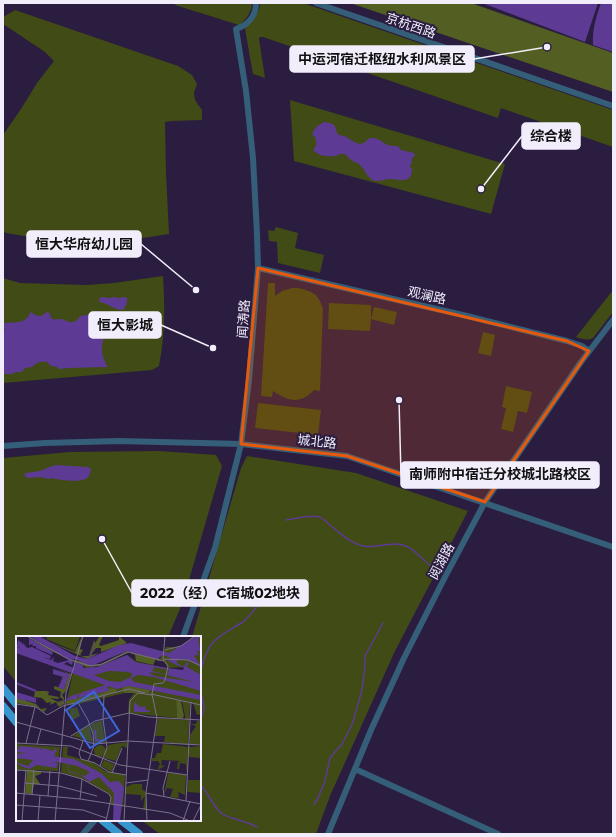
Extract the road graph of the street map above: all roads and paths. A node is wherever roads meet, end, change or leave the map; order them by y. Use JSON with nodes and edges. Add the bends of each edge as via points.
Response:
{"nodes":[{"id":1,"x":256,"y":3,"type":"edge"},
{"id":2,"x":316,"y":3,"type":"edge"},
{"id":3,"x":613,"y":106,"type":"edge"},
{"id":4,"x":258,"y":268,"type":"junction"},
{"id":5,"x":613,"y":320,"type":"edge"},
{"id":6,"x":589,"y":351,"type":"junction"},
{"id":7,"x":241,"y":444,"type":"junction"},
{"id":8,"x":3,"y":446,"type":"edge"},
{"id":9,"x":485,"y":502,"type":"junction"},
{"id":10,"x":613,"y":547,"type":"edge"},
{"id":11,"x":183,"y":636,"type":"edge"},
{"id":12,"x":3,"y":688,"type":"edge"},
{"id":13,"x":16,"y":704,"type":"edge"},
{"id":14,"x":3,"y":706,"type":"edge"},
{"id":15,"x":16,"y":722,"type":"edge"},
{"id":16,"x":355,"y":770,"type":"junction"},
{"id":17,"x":94,"y":821,"type":"edge"},
{"id":18,"x":103,"y":821,"type":"edge"},
{"id":19,"x":122,"y":821,"type":"edge"},
{"id":20,"x":83,"y":834,"type":"edge"},
{"id":21,"x":119,"y":834,"type":"edge"},
{"id":22,"x":139,"y":834,"type":"edge"},
{"id":23,"x":328,"y":834,"type":"edge"},
{"id":24,"x":498,"y":834,"type":"edge"}],
"edges":[{"from":1,"to":4,"type":"street","name":"闻涛路","via":[[249,21],[236,29],[253,158]]},
{"from":2,"to":3,"type":"street","name":"京杭西路"},
{"from":4,"to":6,"type":"street","name":"观澜路","via":[[567,341]]},
{"from":4,"to":7,"type":"street","name":"闻涛路"},
{"from":5,"to":6,"type":"street","name":"阅湖路"},
{"from":6,"to":9,"type":"street","name":"阅湖路"},
{"from":7,"to":8,"type":"street","name":"城北路","via":[[119,441]]},
{"from":7,"to":9,"type":"street","name":"城北路","via":[[347,456]]},
{"from":7,"to":11,"type":"street","name":"闻涛路","via":[[215,548]]},
{"from":9,"to":10,"type":"street","name":"城北路"},
{"from":9,"to":16,"type":"street","name":"阅湖路","via":[[404,658]]},
{"from":12,"to":13,"type":"main road"},
{"from":14,"to":15,"type":"main road"},
{"from":16,"to":23,"type":"street","name":"阅湖路"},
{"from":16,"to":24,"type":"street"},
{"from":17,"to":20,"type":"street"},
{"from":18,"to":21,"type":"main road"},
{"from":19,"to":22,"type":"main road"}]}
